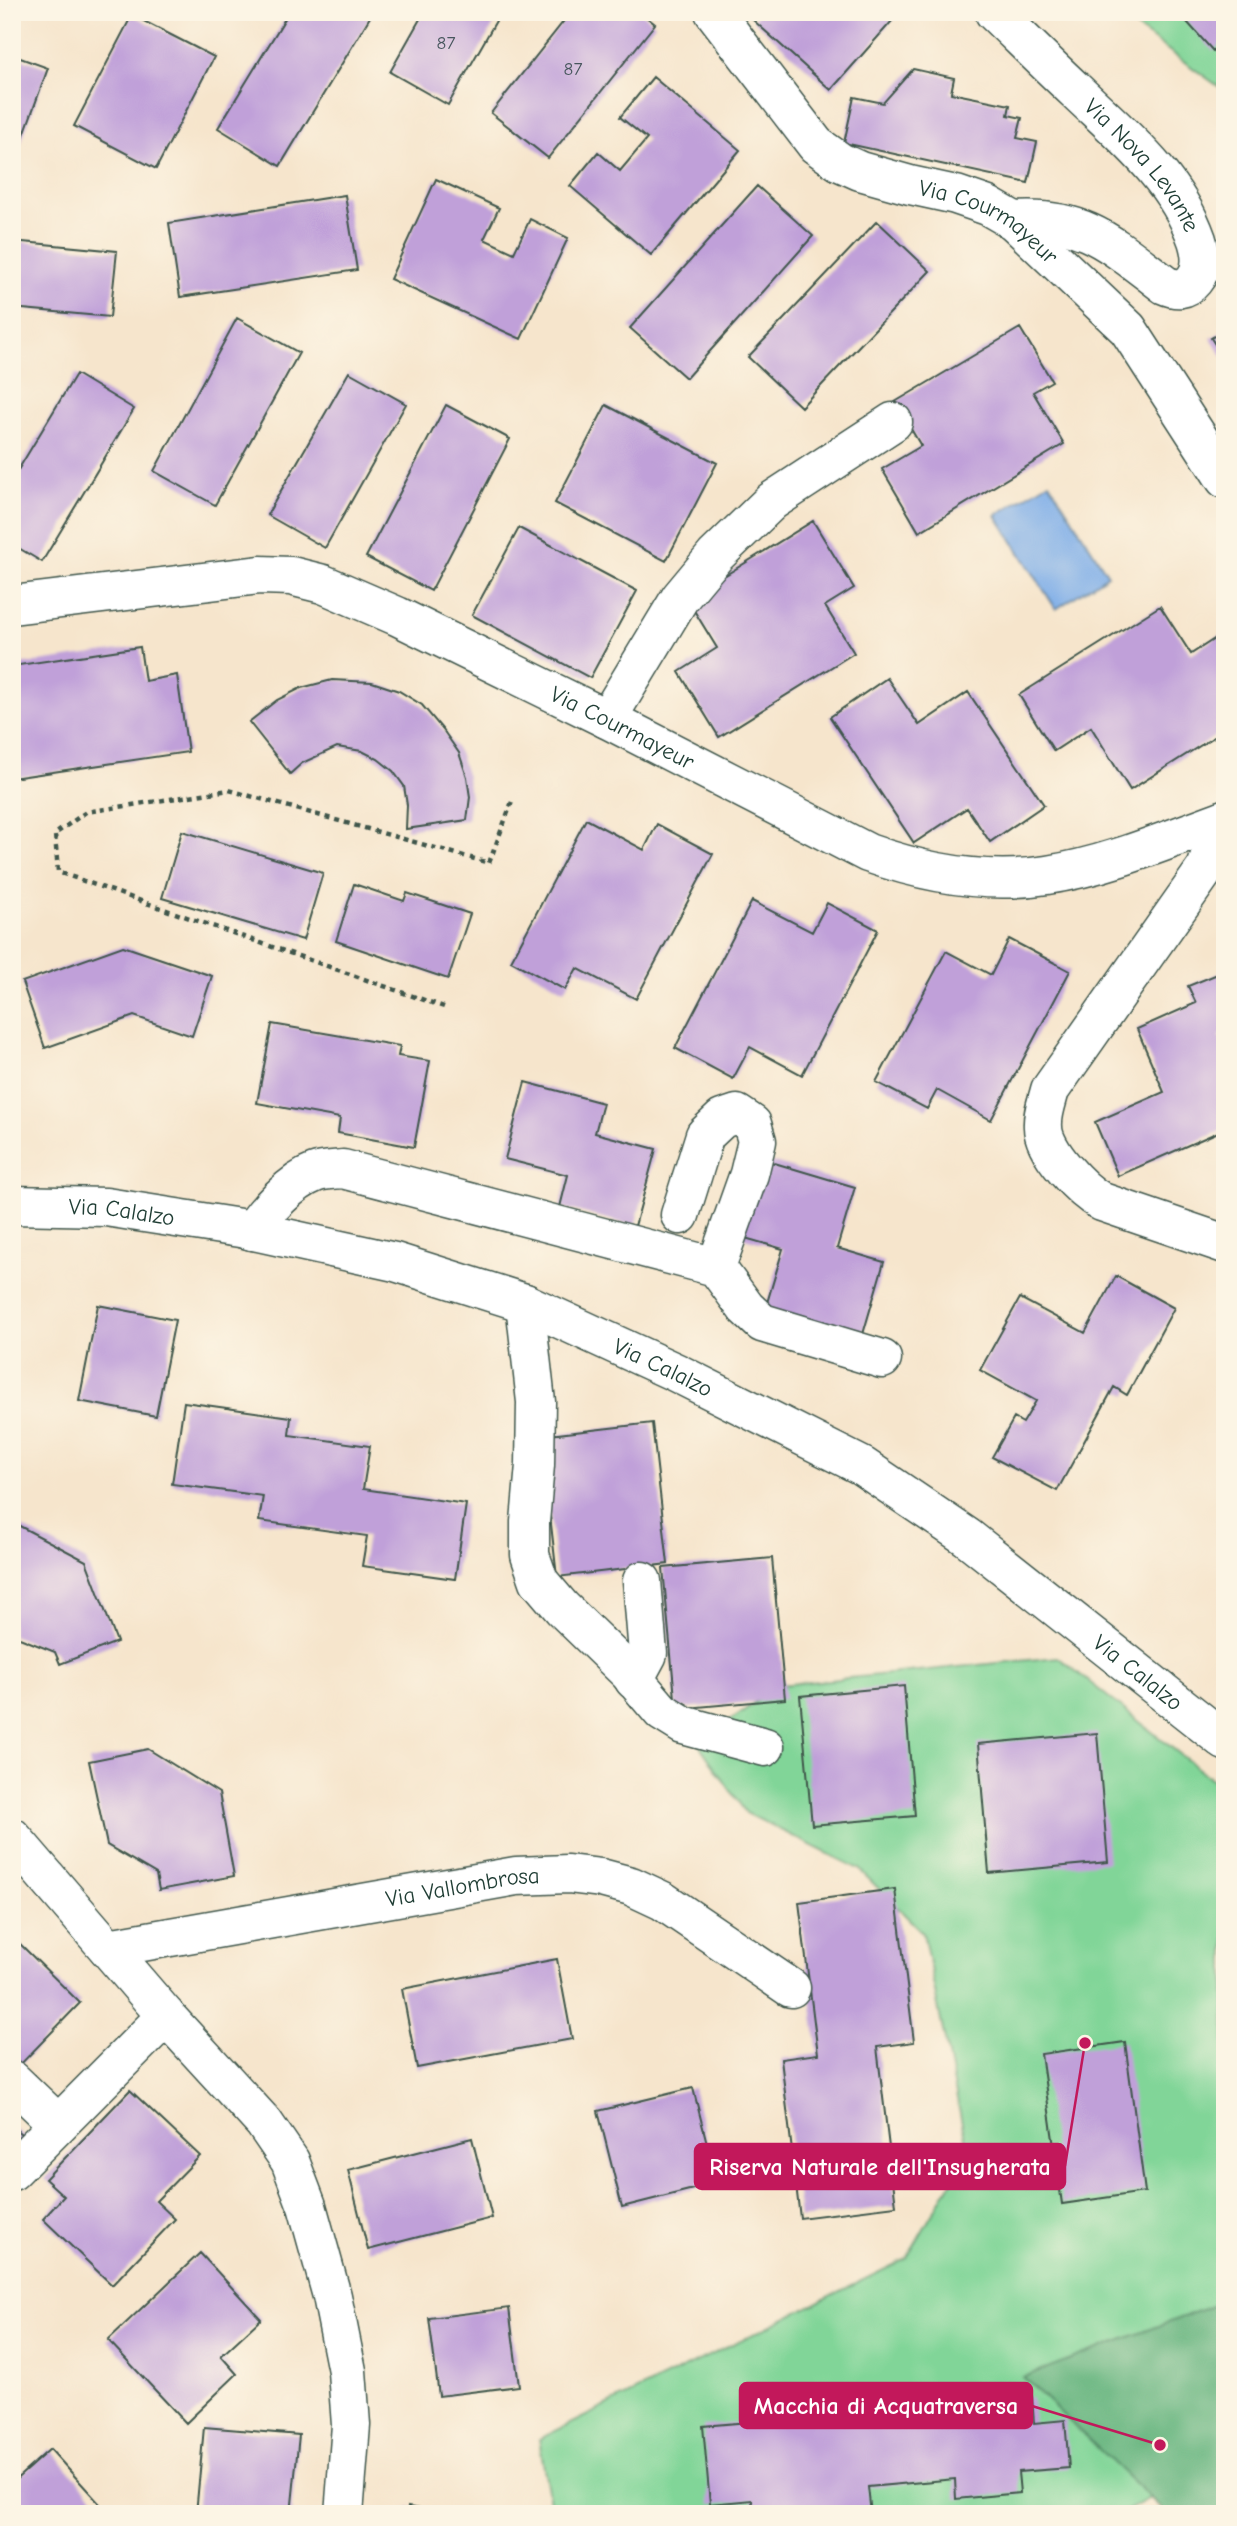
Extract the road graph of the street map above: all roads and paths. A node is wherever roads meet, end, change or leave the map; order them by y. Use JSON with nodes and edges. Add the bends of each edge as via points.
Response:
{"nodes":[{"id":1,"x":714,"y":12,"type":"edge"},
{"id":2,"x":994,"y":12,"type":"edge"},
{"id":3,"x":1014,"y":221,"type":"junction"},
{"id":4,"x":893,"y":422,"type":"dead end"},
{"id":5,"x":1225,"y":479,"type":"edge"},
{"id":6,"x":12,"y":605,"type":"edge"},
{"id":7,"x":607,"y":719,"type":"junction"},
{"id":8,"x":513,"y":799,"type":"dead end"},
{"id":9,"x":1224,"y":820,"type":"edge"},
{"id":10,"x":444,"y":1007,"type":"dead end"},
{"id":11,"x":12,"y":1205,"type":"edge"},
{"id":12,"x":680,"y":1215,"type":"dead end"},
{"id":13,"x":252,"y":1231,"type":"junction"},
{"id":14,"x":1225,"y":1244,"type":"edge"},
{"id":15,"x":716,"y":1267,"type":"junction"},
{"id":16,"x":525,"y":1303,"type":"junction"},
{"id":17,"x":882,"y":1359,"type":"dead end"},
{"id":18,"x":642,"y":1581,"type":"dead end"},
{"id":19,"x":634,"y":1680,"type":"junction"},
{"id":20,"x":1225,"y":1741,"type":"edge"},
{"id":21,"x":765,"y":1747,"type":"dead end"},
{"id":22,"x":12,"y":1837,"type":"edge"},
{"id":23,"x":108,"y":1948,"type":"junction"},
{"id":24,"x":791,"y":1988,"type":"dead end"},
{"id":25,"x":166,"y":2016,"type":"junction"},
{"id":26,"x":12,"y":2080,"type":"edge"},
{"id":27,"x":58,"y":2124,"type":"junction"},
{"id":28,"x":12,"y":2171,"type":"edge"},
{"id":29,"x":344,"y":2514,"type":"edge"}],
"edges":[{"from":1,"to":3,"type":"street","name":"Via Courmayeur","via":[[816,145],[840,162],[956,195]]},
{"from":2,"to":3,"type":"street","name":"Via Nova Levante","via":[[1151,163],[1187,215],[1201,256],[1200,269],[1186,287],[1172,288],[1092,233],[1054,220]]},
{"from":3,"to":5,"type":"street","name":"Via Courmayeur","via":[[1128,329]]},
{"from":4,"to":7,"type":"street","via":[[772,501],[715,556],[680,598]]},
{"from":6,"to":7,"type":"street","name":"Via Courmayeur","via":[[260,575],[291,576],[323,584],[397,616]]},
{"from":7,"to":9,"type":"street","name":"Via Courmayeur","via":[[868,853],[953,876],[1013,878],[1074,870]]},
{"from":8,"to":10,"type":"path","via":[[489,863],[229,790],[86,812],[55,834],[58,872]]},
{"from":9,"to":14,"type":"street","via":[[1206,868],[1050,1090],[1042,1130],[1049,1149],[1089,1195]]},
{"from":11,"to":13,"type":"street","name":"Via Calalzo","via":[[106,1208]]},
{"from":12,"to":15,"type":"street","via":[[705,1135],[722,1119],[737,1115],[752,1124],[757,1141],[749,1174]]},
{"from":13,"to":15,"type":"street","via":[[278,1197],[313,1174],[343,1169]]},
{"from":13,"to":16,"type":"street","name":"Via Calalzo","via":[[395,1262]]},
{"from":15,"to":17,"type":"street","via":[[762,1323]]},
{"from":16,"to":19,"type":"street","via":[[536,1402],[530,1555],[539,1581]]},
{"from":16,"to":20,"type":"street","name":"Via Calalzo","via":[[862,1466],[967,1537]]},
{"from":18,"to":19,"type":"street","via":[[648,1654]]},
{"from":19,"to":21,"type":"street","via":[[662,1712],[683,1725]]},
{"from":22,"to":23,"type":"street"},
{"from":23,"to":24,"type":"street","name":"Via Vallombrosa","via":[[516,1876],[568,1874],[617,1882],[663,1901]]},
{"from":23,"to":25,"type":"street"},
{"from":25,"to":27,"type":"street"},
{"from":25,"to":29,"type":"street","via":[[264,2123],[299,2183],[332,2296],[347,2371],[351,2425]]},
{"from":26,"to":27,"type":"street"},
{"from":27,"to":28,"type":"street"}]}
